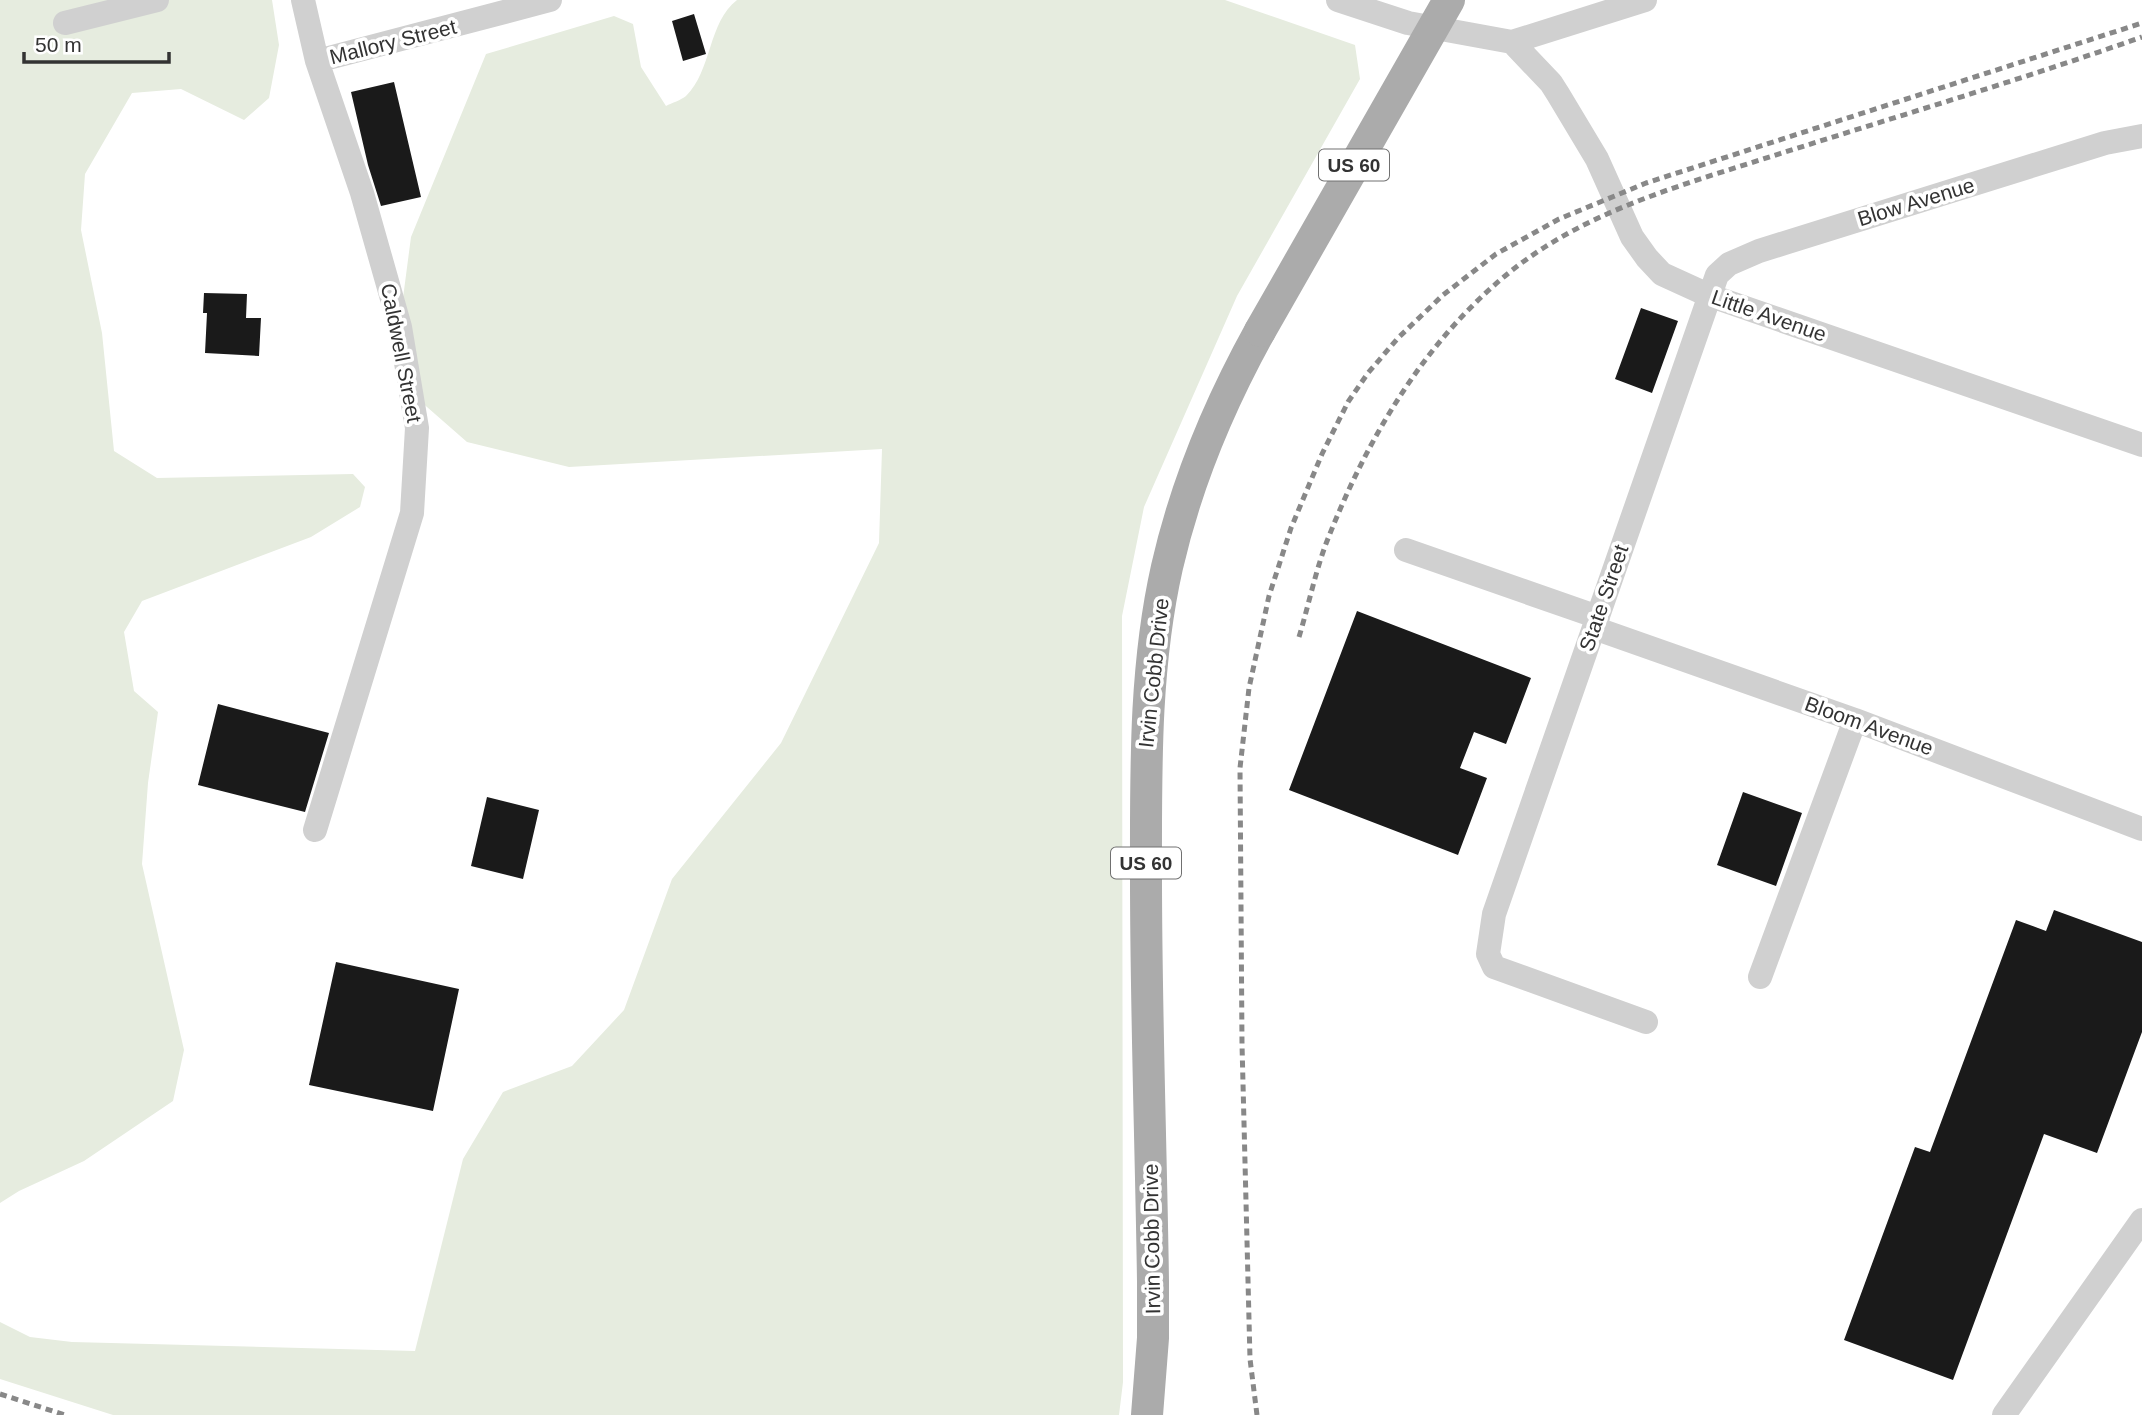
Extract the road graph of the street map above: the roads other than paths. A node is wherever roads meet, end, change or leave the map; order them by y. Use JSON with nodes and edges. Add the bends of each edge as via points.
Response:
{"nodes":[{"id":1,"x":157,"y":0,"type":"edge"},
{"id":2,"x":303,"y":0,"type":"edge"},
{"id":3,"x":550,"y":0,"type":"edge"},
{"id":4,"x":1338,"y":0,"type":"edge"},
{"id":5,"x":1449,"y":0,"type":"edge"},
{"id":6,"x":1645,"y":0,"type":"edge"},
{"id":7,"x":65,"y":23,"type":"dead end"},
{"id":8,"x":1512,"y":42,"type":"junction"},
{"id":9,"x":317,"y":61,"type":"junction"},
{"id":10,"x":2142,"y":136,"type":"edge"},
{"id":11,"x":1708,"y":295,"type":"junction"},
{"id":12,"x":2142,"y":445,"type":"edge"},
{"id":13,"x":1406,"y":550,"type":"dead end"},
{"id":14,"x":1596,"y":622,"type":"junction"},
{"id":15,"x":1855,"y":720,"type":"junction"},
{"id":16,"x":2142,"y":829,"type":"edge"},
{"id":17,"x":315,"y":830,"type":"dead end"},
{"id":18,"x":1760,"y":976,"type":"dead end"},
{"id":19,"x":1646,"y":1022,"type":"dead end"},
{"id":20,"x":2142,"y":1220,"type":"edge"},
{"id":21,"x":1147,"y":1415,"type":"edge"},
{"id":22,"x":2004,"y":1415,"type":"edge"}],
"edges":[{"from":1,"to":7,"type":"street"},
{"from":2,"to":9,"type":"street","name":"Caldwell Street"},
{"from":3,"to":9,"type":"street","name":"Mallory Street"},
{"from":4,"to":8,"type":"street","via":[[1408,23]]},
{"from":5,"to":21,"type":"main road","name":"Irvin Cobb Drive","number":"US 60","bridge":true,"via":[[1260,331],[1222,407],[1181,512],[1167,568],[1152,653],[1145,737],[1153,1281]]},
{"from":6,"to":8,"type":"street"},
{"from":8,"to":11,"type":"street","name":"Little Avenue","via":[[1558,94],[1647,258],[1662,274]]},
{"from":9,"to":17,"type":"street","name":"Caldwell Street","via":[[362,193],[396,314],[417,428],[412,513]]},
{"from":10,"to":11,"type":"street","name":"Blow Avenue","via":[[2105,143],[1759,251],[1729,264],[1717,275]]},
{"from":11,"to":12,"type":"street","name":"Little Avenue"},
{"from":11,"to":14,"type":"street","name":"State Street"},
{"from":13,"to":14,"type":"street","name":"Bloom Avenue"},
{"from":14,"to":15,"type":"street","name":"Bloom Avenue"},
{"from":14,"to":19,"type":"street","name":"State Street","via":[[1494,914],[1488,954],[1494,967]]},
{"from":15,"to":16,"type":"street","name":"Bloom Avenue"},
{"from":15,"to":18,"type":"street"},
{"from":20,"to":22,"type":"street"}]}
